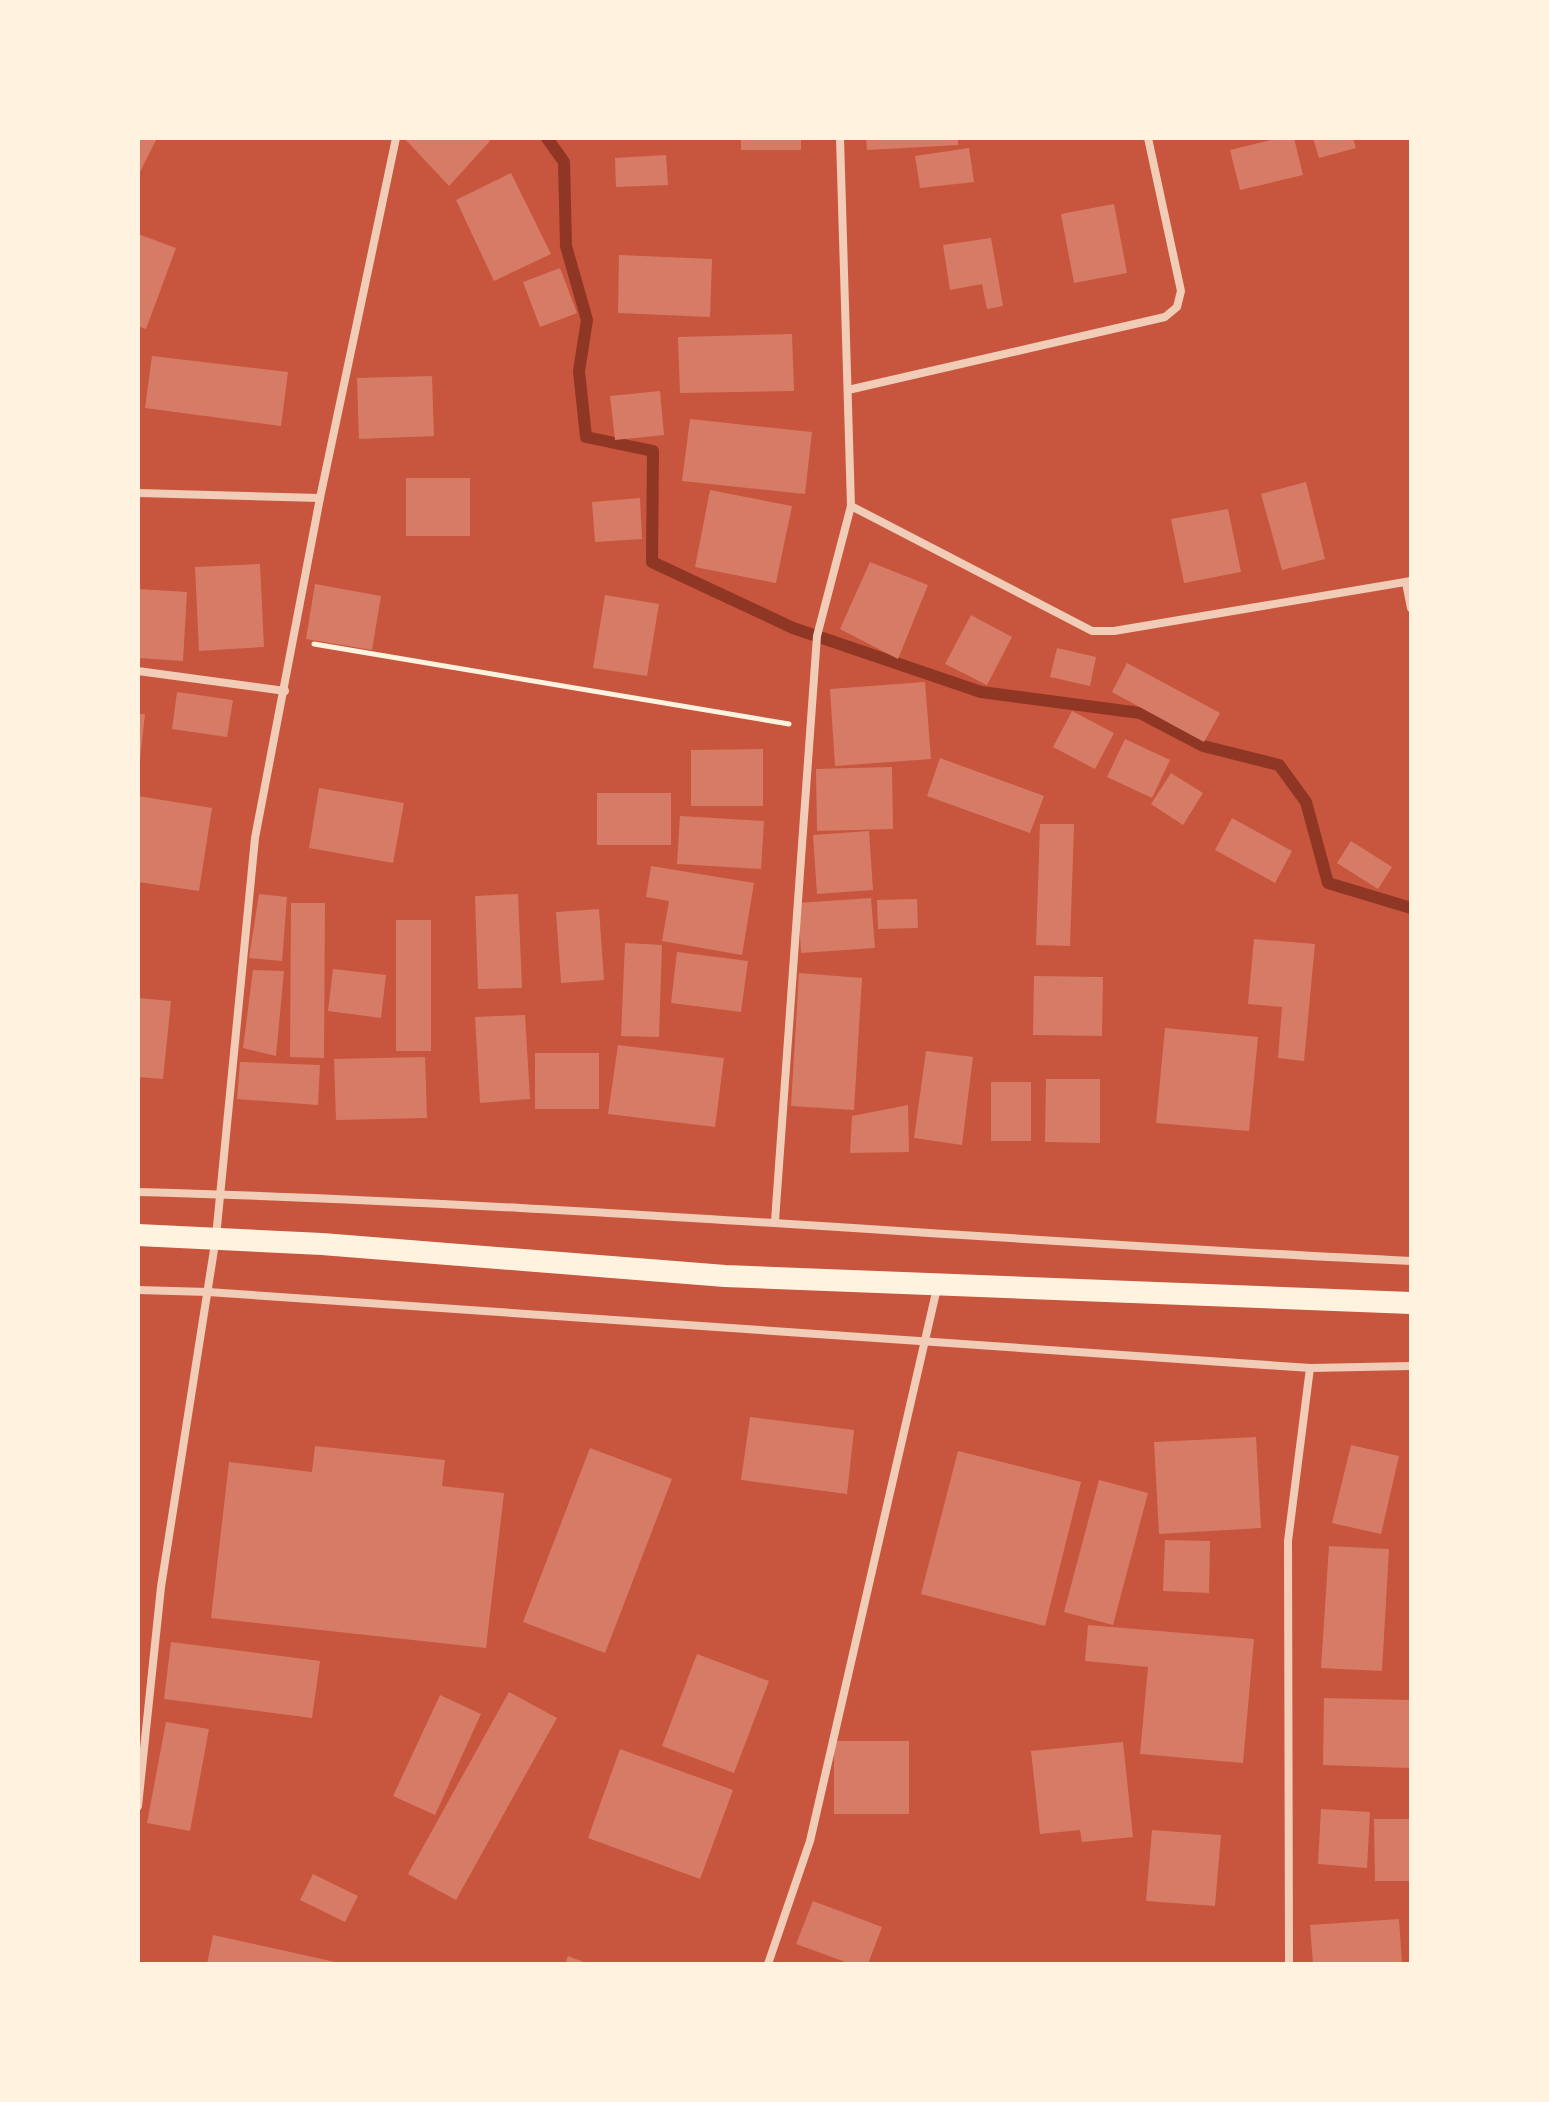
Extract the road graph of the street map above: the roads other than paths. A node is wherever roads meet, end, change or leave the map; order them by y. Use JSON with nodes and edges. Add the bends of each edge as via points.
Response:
{"nodes":[{"id":1,"x":396,"y":138,"type":"edge"},
{"id":2,"x":840,"y":138,"type":"edge"},
{"id":3,"x":1148,"y":138,"type":"edge"},
{"id":4,"x":848,"y":390,"type":"junction"},
{"id":5,"x":138,"y":493,"type":"edge"},
{"id":6,"x":320,"y":498,"type":"junction"},
{"id":7,"x":851,"y":506,"type":"junction"},
{"id":8,"x":1408,"y":582,"type":"edge"},
{"id":9,"x":1411,"y":608,"type":"edge"},
{"id":10,"x":138,"y":671,"type":"edge"},
{"id":11,"x":285,"y":691,"type":"junction"},
{"id":12,"x":138,"y":1192,"type":"edge"},
{"id":13,"x":221,"y":1194,"type":"junction"},
{"id":14,"x":775,"y":1221,"type":"junction"},
{"id":15,"x":138,"y":1235,"type":"edge"},
{"id":16,"x":216,"y":1237,"type":"junction"},
{"id":17,"x":1411,"y":1261,"type":"edge"},
{"id":18,"x":938,"y":1283,"type":"junction"},
{"id":19,"x":138,"y":1290,"type":"edge"},
{"id":20,"x":208,"y":1292,"type":"junction"},
{"id":21,"x":1411,"y":1303,"type":"edge"},
{"id":22,"x":924,"y":1343,"type":"junction"},
{"id":23,"x":1411,"y":1366,"type":"edge"},
{"id":24,"x":1310,"y":1368,"type":"junction"},
{"id":25,"x":138,"y":1806,"type":"edge"},
{"id":26,"x":768,"y":1964,"type":"edge"},
{"id":27,"x":1289,"y":1964,"type":"edge"}],
"edges":[{"from":1,"to":6,"type":"street"},
{"from":2,"to":4,"type":"street"},
{"from":3,"to":4,"type":"street","via":[[1181,291],[1177,307],[1165,317]]},
{"from":4,"to":7,"type":"street"},
{"from":5,"to":6,"type":"street"},
{"from":6,"to":11,"type":"street"},
{"from":7,"to":8,"type":"street","via":[[1092,631]]},
{"from":7,"to":14,"type":"street","via":[[817,636]]},
{"from":8,"to":9,"type":"street"},
{"from":10,"to":11,"type":"street"},
{"from":11,"to":13,"type":"street","via":[[255,838]]},
{"from":12,"to":13,"type":"street"},
{"from":13,"to":14,"type":"street"},
{"from":13,"to":16,"type":"street"},
{"from":14,"to":17,"type":"street"},
{"from":15,"to":16,"type":"highway"},
{"from":16,"to":18,"type":"highway","via":[[725,1276]]},
{"from":16,"to":20,"type":"street"},
{"from":18,"to":21,"type":"highway"},
{"from":18,"to":22,"type":"street"},
{"from":19,"to":20,"type":"street"},
{"from":20,"to":22,"type":"street"},
{"from":20,"to":25,"type":"street","via":[[161,1587]]},
{"from":22,"to":24,"type":"street"},
{"from":22,"to":26,"type":"street","via":[[810,1841]]},
{"from":23,"to":24,"type":"street"},
{"from":24,"to":27,"type":"street","via":[[1288,1541]]}]}
